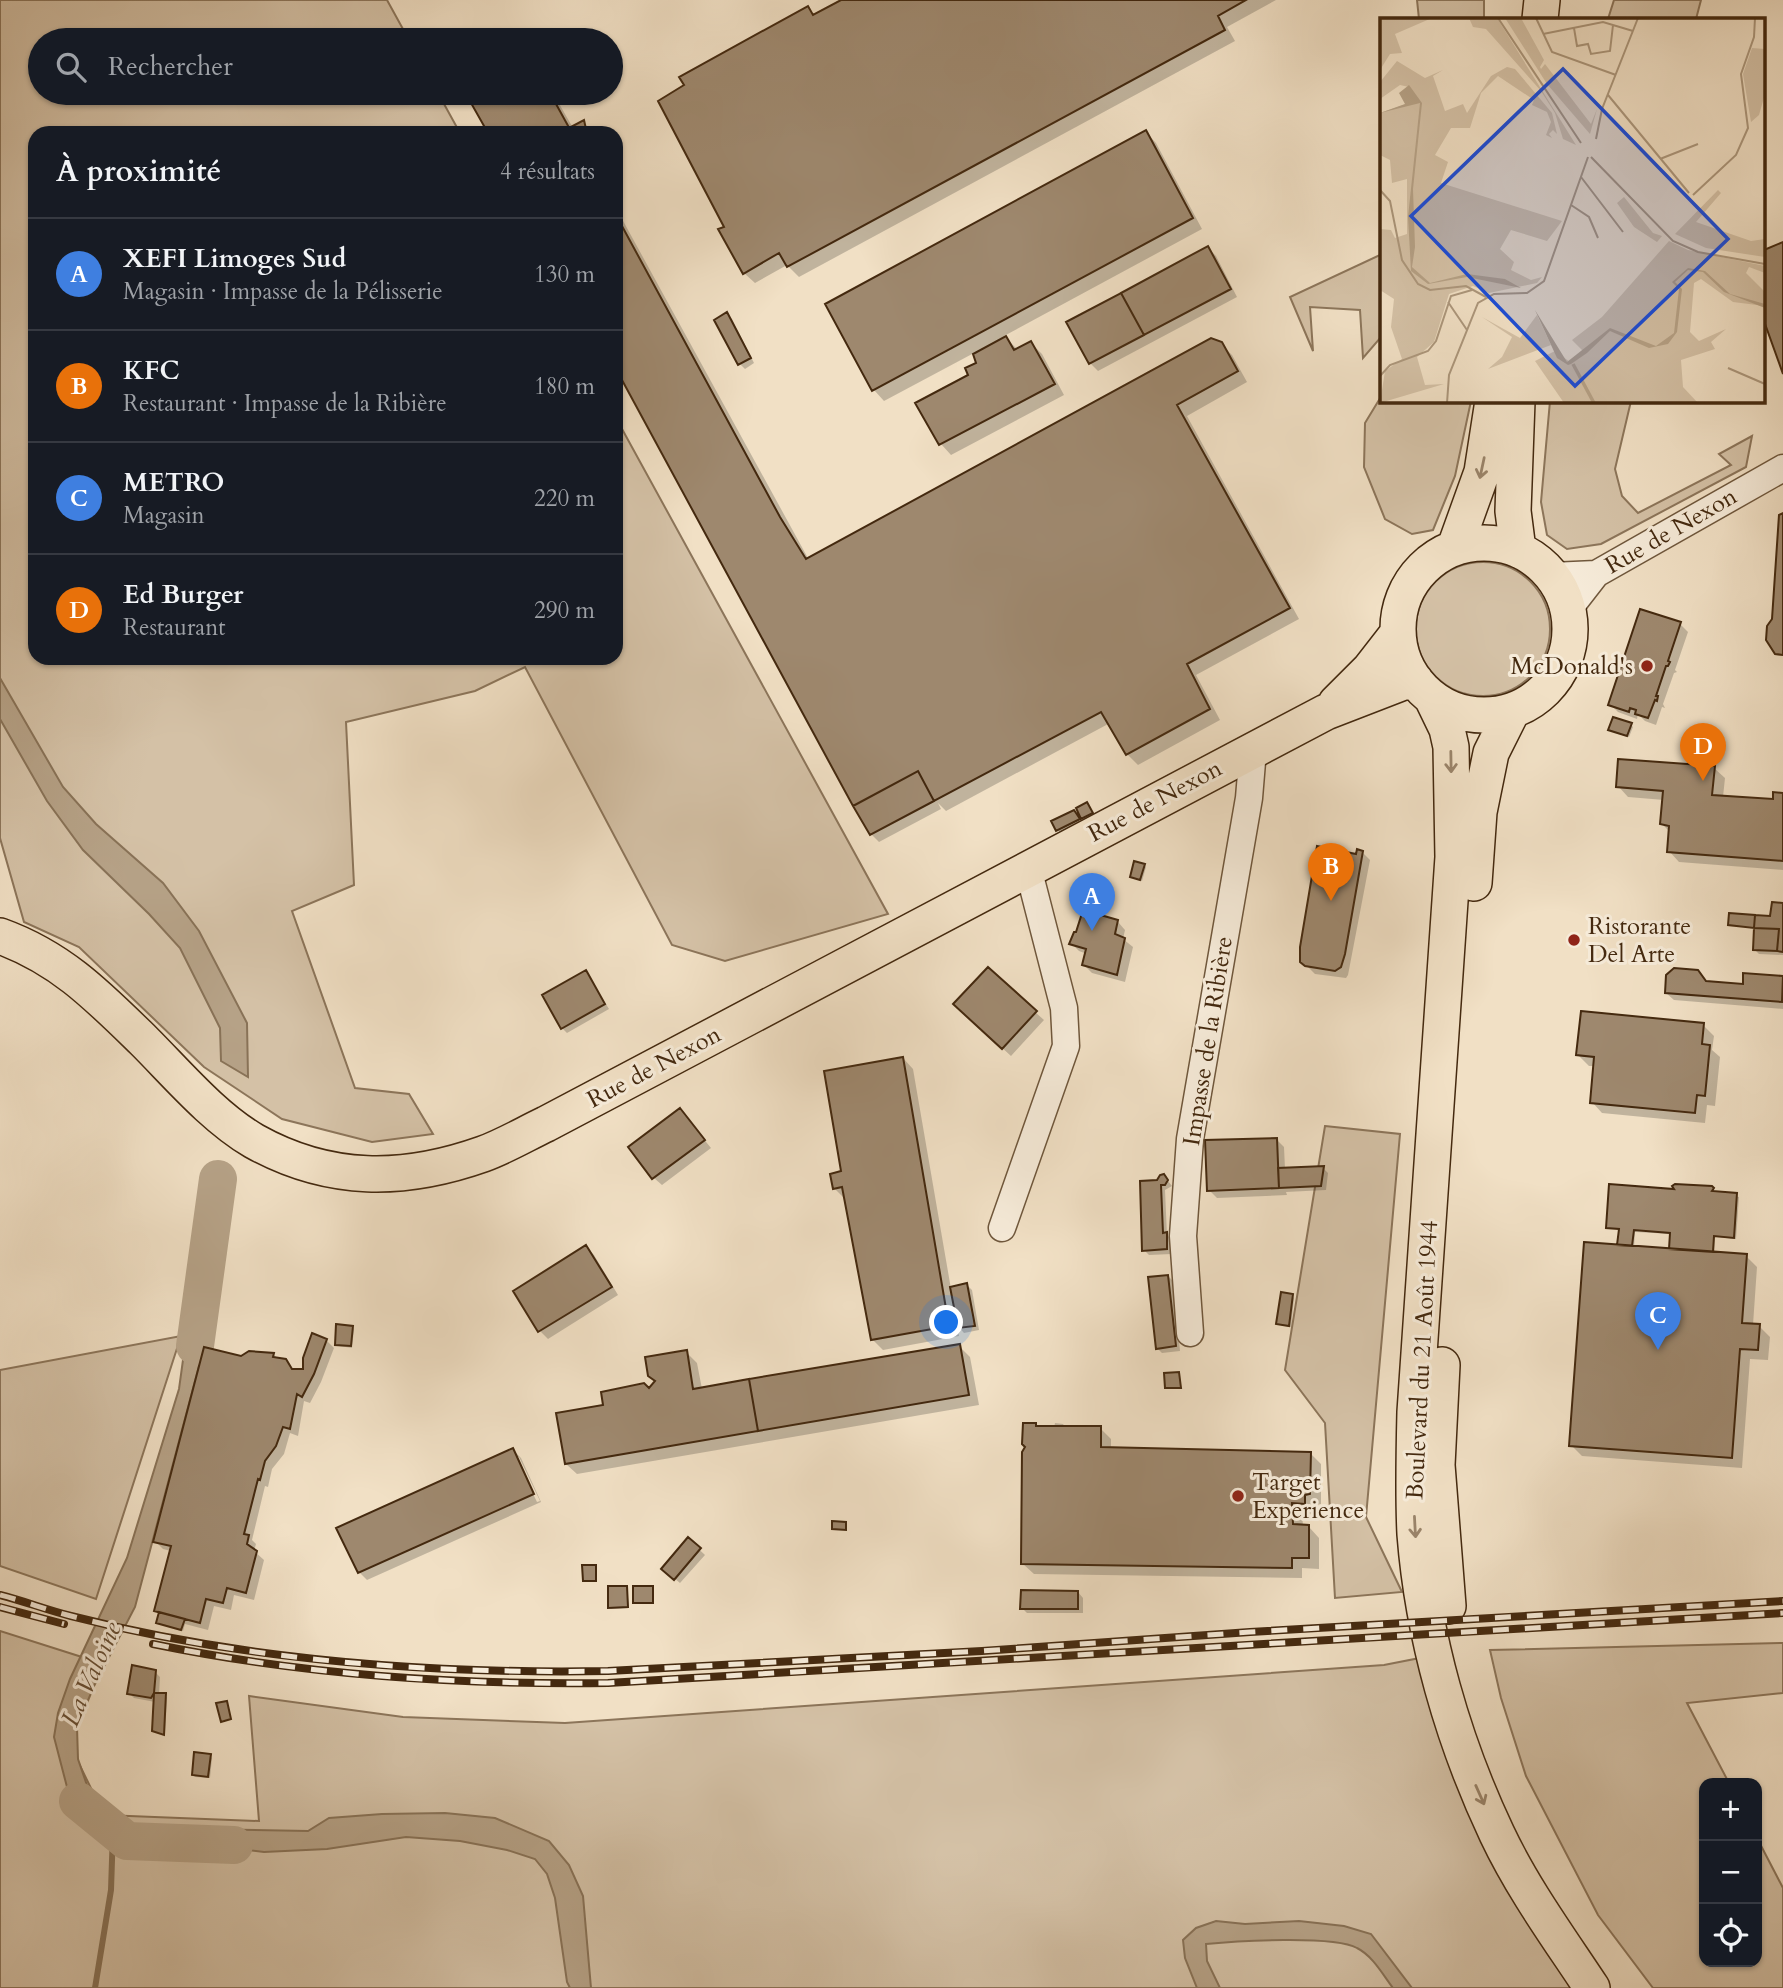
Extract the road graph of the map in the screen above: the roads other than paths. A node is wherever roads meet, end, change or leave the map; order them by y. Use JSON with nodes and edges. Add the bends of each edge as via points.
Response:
{"nodes":[{"id":1,"x":1542,"y":0,"type":"edge"},
{"id":2,"x":1565,"y":0,"type":"edge"},
{"id":3,"x":1540,"y":18,"type":"edge"},
{"id":4,"x":1563,"y":18,"type":"edge"},
{"id":5,"x":1493,"y":402,"type":"edge"},
{"id":6,"x":1517,"y":402,"type":"edge"},
{"id":7,"x":1783,"y":468,"type":"edge"},
{"id":8,"x":1455,"y":547,"type":"junction"},
{"id":9,"x":1518,"y":550,"type":"junction"},
{"id":10,"x":1596,"y":574,"type":"junction"},
{"id":11,"x":1552,"y":576,"type":"junction"},
{"id":12,"x":1568,"y":610,"type":"junction"},
{"id":13,"x":1398,"y":634,"type":"junction"},
{"id":14,"x":1423,"y":689,"type":"junction"},
{"id":15,"x":1512,"y":711,"type":"junction"},
{"id":16,"x":1326,"y":712,"type":"junction"},
{"id":17,"x":1253,"y":750,"type":"junction"},
{"id":18,"x":1028,"y":868,"type":"junction"},
{"id":19,"x":0,"y":936,"type":"edge"},
{"id":20,"x":1003,"y":1228,"type":"dead end"},
{"id":21,"x":1190,"y":1333,"type":"dead end"},
{"id":22,"x":1592,"y":1988,"type":"edge"},
{"id":23,"x":1619,"y":1988,"type":"edge"}],
"edges":[{"from":1,"to":3,"type":"main road"},
{"from":2,"to":4,"type":"main road"},
{"from":5,"to":8,"type":"main road","one_way":true,"via":[[1482,472]]},
{"from":6,"to":9,"type":"main road","via":[[1513,511]]},
{"from":7,"to":10,"type":"street","name":"Rue de Nexon"},
{"from":8,"to":9,"type":"main road","via":[[1497,544]]},
{"from":8,"to":13,"type":"main road","via":[[1433,559],[1415,577],[1399,614]]},
{"from":9,"to":11,"type":"main road"},
{"from":10,"to":11,"type":"street","name":"Rue de Nexon"},
{"from":10,"to":12,"type":"street","name":"Rue de Nexon"},
{"from":11,"to":12,"type":"main road"},
{"from":12,"to":15,"type":"main road","via":[[1570,636],[1565,660],[1543,691]]},
{"from":13,"to":14,"type":"main road","via":[[1403,657]]},
{"from":13,"to":16,"type":"main road","name":"Rue de Nexon"},
{"from":14,"to":15,"type":"main road","via":[[1454,710],[1483,715]]},
{"from":14,"to":16,"type":"main road","name":"Rue de Nexon","via":[[1401,684]]},
{"from":14,"to":22,"type":"main road","name":"Boulevard du 21 Août 1944","one_way":true,"via":[[1447,729],[1451,747],[1453,857],[1415,1412],[1413,1479],[1424,1606],[1440,1678],[1471,1775],[1530,1895]]},
{"from":15,"to":23,"type":"main road","name":"Boulevard du 21 Août 1944","via":[[1491,753],[1479,812],[1437,1465],[1446,1595],[1462,1676],[1492,1765],[1550,1886]]},
{"from":16,"to":17,"type":"main road","name":"Rue de Nexon"},
{"from":17,"to":18,"type":"main road","name":"Rue de Nexon"},
{"from":17,"to":21,"type":"street","name":"Impasse de la Ribière","via":[[1249,799],[1190,1139],[1183,1236]]},
{"from":18,"to":19,"type":"main road","name":"Rue de Nexon","via":[[486,1153],[430,1170],[373,1176],[312,1166],[253,1140],[209,1106],[72,973]]},
{"from":18,"to":20,"type":"street","via":[[1064,1008],[1066,1045]]}]}
